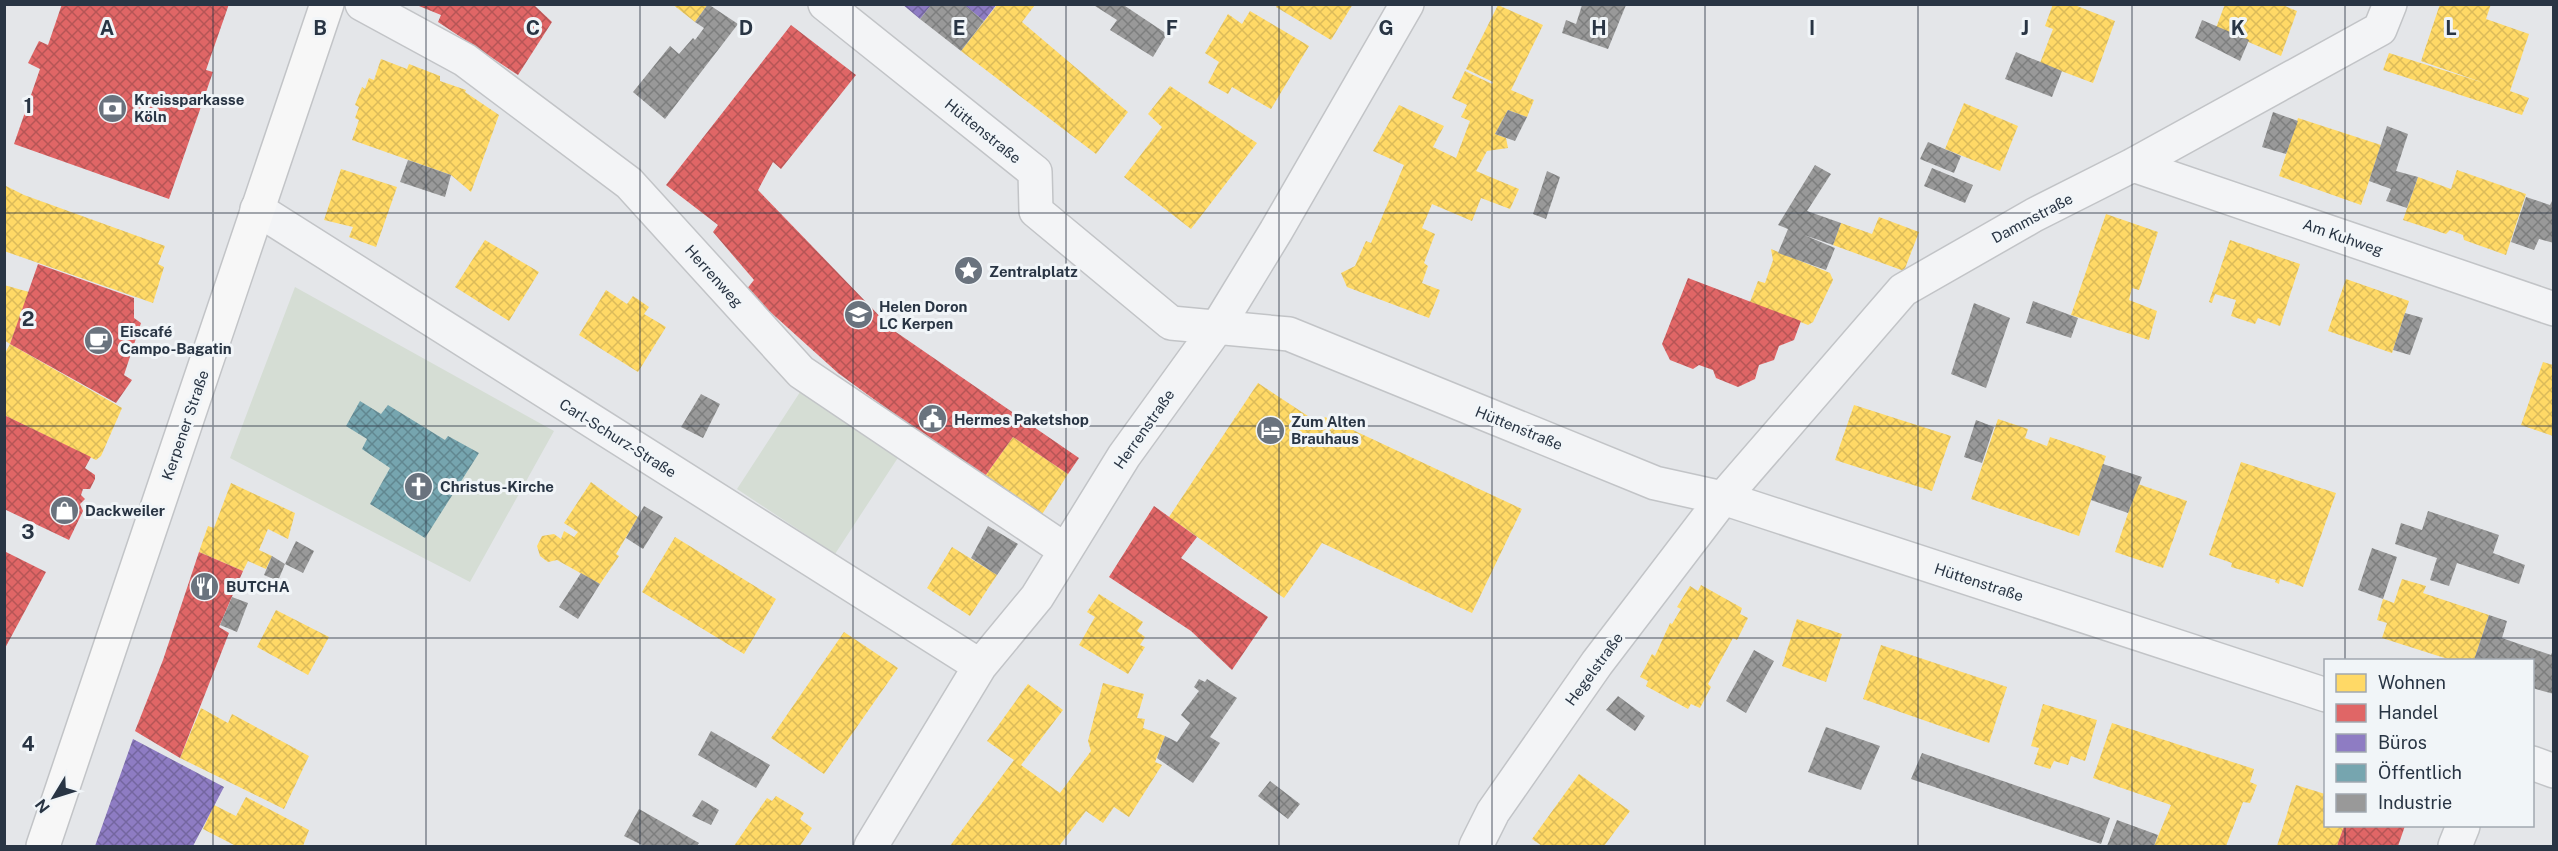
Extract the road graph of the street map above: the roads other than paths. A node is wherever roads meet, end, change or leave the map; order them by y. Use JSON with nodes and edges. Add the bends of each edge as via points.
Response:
{"nodes":[{"id":1,"x":327,"y":4,"type":"edge"},
{"id":2,"x":362,"y":4,"type":"edge"},
{"id":3,"x":825,"y":4,"type":"edge"},
{"id":4,"x":1407,"y":4,"type":"edge"},
{"id":5,"x":2390,"y":4,"type":"edge"},
{"id":6,"x":2133,"y":165,"type":"junction"},
{"id":7,"x":257,"y":209,"type":"junction"},
{"id":8,"x":2553,"y":309,"type":"edge"},
{"id":9,"x":1218,"y":326,"type":"junction"},
{"id":10,"x":1724,"y":498,"type":"junction"},
{"id":11,"x":1065,"y":550,"type":"junction"},
{"id":12,"x":980,"y":666,"type":"junction"},
{"id":13,"x":2324,"y":695,"type":"edge"},
{"id":14,"x":2534,"y":765,"type":"edge"},
{"id":15,"x":2553,"y":771,"type":"edge"},
{"id":16,"x":2462,"y":827,"type":"edge"},
{"id":17,"x":43,"y":846,"type":"edge"},
{"id":18,"x":871,"y":846,"type":"edge"},
{"id":19,"x":1476,"y":846,"type":"edge"},
{"id":20,"x":2455,"y":846,"type":"edge"}],
"edges":[{"from":1,"to":7,"type":"street","name":"Kerpener Straße"},
{"from":2,"to":11,"type":"street","name":"Herrenweg","via":[[465,60],[629,183],[801,372]]},
{"from":3,"to":9,"type":"street","name":"Hüttenstraße","via":[[1035,172],[1036,211],[1171,323]]},
{"from":4,"to":9,"type":"street","name":"Herrenstraße"},
{"from":5,"to":6,"type":"street","name":"Dammstraße","via":[[2380,29]]},
{"from":6,"to":8,"type":"street","name":"Am Kuhweg"},
{"from":6,"to":10,"type":"street","name":"Dammstraße","via":[[2034,215],[1903,290]]},
{"from":7,"to":12,"type":"street","name":"Carl-Schurz-Straße"},
{"from":7,"to":17,"type":"street","name":"Kerpener Straße"},
{"from":9,"to":10,"type":"street","name":"Hüttenstraße","via":[[1289,334],[1655,483]]},
{"from":9,"to":11,"type":"street","name":"Herrenstraße","via":[[1124,456]]},
{"from":10,"to":13,"type":"street","name":"Hüttenstraße"},
{"from":10,"to":19,"type":"street","name":"Hegelstraße","via":[[1597,663],[1493,812]]},
{"from":11,"to":12,"type":"street","name":"Herrenstraße","via":[[1037,597]]},
{"from":12,"to":18,"type":"street","name":"Herrenstraße"},
{"from":14,"to":15,"type":"street"},
{"from":16,"to":20,"type":"street"}]}
